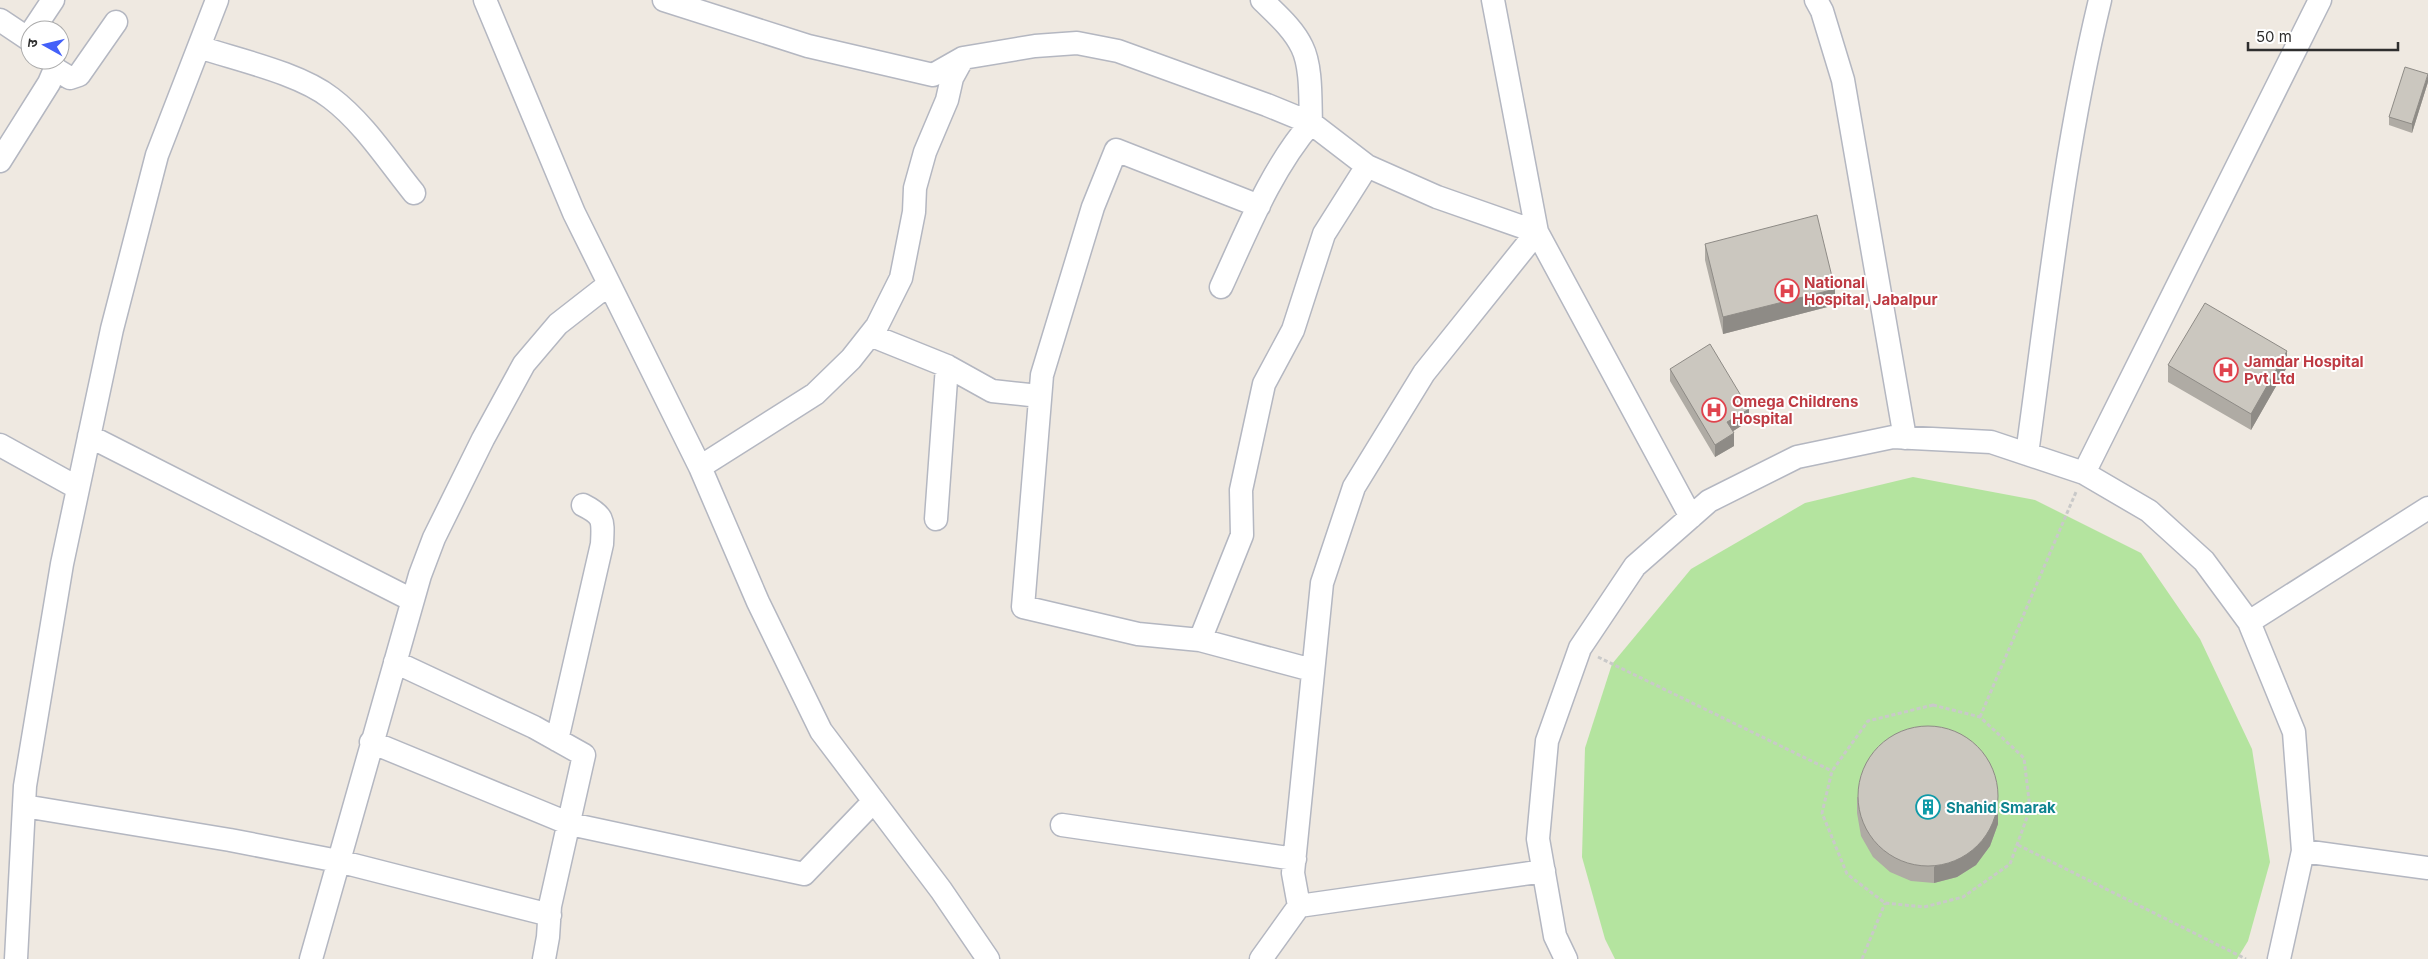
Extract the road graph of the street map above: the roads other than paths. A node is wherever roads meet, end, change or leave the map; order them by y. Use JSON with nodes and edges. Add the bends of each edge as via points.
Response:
{"nodes":[{"id":1,"x":53,"y":0,"type":"edge"},
{"id":2,"x":217,"y":0,"type":"edge"},
{"id":3,"x":485,"y":0,"type":"edge"},
{"id":4,"x":664,"y":0,"type":"edge"},
{"id":5,"x":1262,"y":0,"type":"edge"},
{"id":6,"x":1493,"y":0,"type":"edge"},
{"id":7,"x":1816,"y":0,"type":"edge"},
{"id":8,"x":2100,"y":0,"type":"edge"},
{"id":9,"x":2320,"y":0,"type":"edge"},
{"id":10,"x":0,"y":20,"type":"edge"},
{"id":11,"x":40,"y":20,"type":"edge"},
{"id":12,"x":116,"y":22,"type":"dead end"},
{"id":13,"x":20,"y":31,"type":"edge"},
{"id":14,"x":199,"y":47,"type":"junction"},
{"id":15,"x":963,"y":58,"type":"junction"},
{"id":16,"x":52,"y":70,"type":"edge"},
{"id":17,"x":60,"y":70,"type":"edge"},
{"id":18,"x":1310,"y":124,"type":"junction"},
{"id":19,"x":0,"y":161,"type":"edge"},
{"id":20,"x":1367,"y":166,"type":"junction"},
{"id":21,"x":414,"y":193,"type":"dead end"},
{"id":22,"x":1259,"y":206,"type":"junction"},
{"id":23,"x":1537,"y":232,"type":"junction"},
{"id":24,"x":608,"y":285,"type":"junction"},
{"id":25,"x":1221,"y":287,"type":"dead end"},
{"id":26,"x":870,"y":334,"type":"junction"},
{"id":27,"x":948,"y":366,"type":"junction"},
{"id":28,"x":1039,"y":396,"type":"junction"},
{"id":29,"x":89,"y":436,"type":"junction"},
{"id":30,"x":1905,"y":438,"type":"junction"},
{"id":31,"x":0,"y":445,"type":"edge"},
{"id":32,"x":2027,"y":454,"type":"junction"},
{"id":33,"x":700,"y":467,"type":"junction"},
{"id":34,"x":2084,"y":473,"type":"junction"},
{"id":35,"x":78,"y":488,"type":"junction"},
{"id":36,"x":583,"y":505,"type":"dead end"},
{"id":37,"x":2428,"y":508,"type":"edge"},
{"id":38,"x":1691,"y":516,"type":"junction"},
{"id":39,"x":936,"y":519,"type":"dead end"},
{"id":40,"x":412,"y":600,"type":"junction"},
{"id":41,"x":2249,"y":622,"type":"junction"},
{"id":42,"x":1200,"y":640,"type":"junction"},
{"id":43,"x":395,"y":662,"type":"junction"},
{"id":44,"x":1312,"y":670,"type":"junction"},
{"id":45,"x":557,"y":740,"type":"junction"},
{"id":46,"x":371,"y":742,"type":"junction"},
{"id":47,"x":874,"y":801,"type":"junction"},
{"id":48,"x":24,"y":806,"type":"junction"},
{"id":49,"x":570,"y":824,"type":"junction"},
{"id":50,"x":1062,"y":825,"type":"dead end"},
{"id":51,"x":2304,"y":851,"type":"junction"},
{"id":52,"x":1295,"y":859,"type":"junction"},
{"id":53,"x":338,"y":861,"type":"junction"},
{"id":54,"x":2428,"y":868,"type":"edge"},
{"id":55,"x":1544,"y":871,"type":"junction"},
{"id":56,"x":1299,"y":906,"type":"junction"},
{"id":57,"x":550,"y":915,"type":"junction"},
{"id":58,"x":315,"y":958,"type":"edge"},
{"id":59,"x":16,"y":959,"type":"edge"},
{"id":60,"x":544,"y":959,"type":"edge"},
{"id":61,"x":988,"y":959,"type":"edge"},
{"id":62,"x":1261,"y":959,"type":"edge"},
{"id":63,"x":1566,"y":959,"type":"edge"},
{"id":64,"x":2279,"y":959,"type":"edge"}],
"edges":[{"from":1,"to":11,"type":"street"},
{"from":2,"to":14,"type":"street"},
{"from":3,"to":24,"type":"street","via":[[574,213]]},
{"from":4,"to":15,"type":"street","via":[[817,48],[933,75]]},
{"from":5,"to":18,"type":"street","via":[[1290,28],[1303,48],[1310,86]]},
{"from":6,"to":23,"type":"street"},
{"from":7,"to":30,"type":"street","via":[[1843,80]]},
{"from":8,"to":32,"type":"street","via":[[2083,69]]},
{"from":9,"to":34,"type":"street"},
{"from":10,"to":13,"type":"street"},
{"from":12,"to":17,"type":"street","via":[[79,75],[70,78]]},
{"from":14,"to":21,"type":"street","via":[[304,82],[331,97],[357,121]]},
{"from":14,"to":29,"type":"street","via":[[157,155],[112,329]]},
{"from":15,"to":18,"type":"street","via":[[1035,46],[1077,43],[1118,52],[1267,105]]},
{"from":15,"to":26,"type":"street","via":[[952,78],[947,100],[925,152],[915,188],[914,212],[901,278]]},
{"from":16,"to":19,"type":"street","via":[[49,83]]},
{"from":18,"to":20,"type":"street"},
{"from":18,"to":22,"type":"street","via":[[1298,138]]},
{"from":20,"to":23,"type":"street","via":[[1437,197]]},
{"from":20,"to":42,"type":"street","via":[[1324,234],[1293,330],[1264,384],[1241,490],[1242,535]]},
{"from":22,"to":25,"type":"street"},
{"from":22,"to":28,"type":"street","via":[[1116,150],[1093,207],[1042,375]]},
{"from":23,"to":38,"type":"street"},
{"from":23,"to":44,"type":"street","via":[[1424,373],[1354,486],[1322,583]]},
{"from":24,"to":33,"type":"street"},
{"from":24,"to":40,"type":"street","via":[[558,324],[524,364],[434,538]]},
{"from":26,"to":27,"type":"street"},
{"from":26,"to":33,"type":"street","via":[[851,359],[815,394]]},
{"from":27,"to":28,"type":"street","via":[[992,391]]},
{"from":27,"to":39,"type":"street"},
{"from":28,"to":42,"type":"street","via":[[1023,607],[1138,634]]},
{"from":29,"to":35,"type":"street"},
{"from":29,"to":40,"type":"street"},
{"from":30,"to":32,"type":"street","via":[[1991,442]]},
{"from":30,"to":38,"type":"street","via":[[1893,437],[1797,457],[1709,501]]},
{"from":31,"to":35,"type":"street"},
{"from":32,"to":34,"type":"street"},
{"from":33,"to":47,"type":"street","via":[[758,602],[821,731]]},
{"from":34,"to":41,"type":"street","via":[[2149,511],[2184,542],[2204,561]]},
{"from":35,"to":48,"type":"street","via":[[62,564]]},
{"from":36,"to":45,"type":"street","via":[[598,513],[603,522],[602,544]]},
{"from":37,"to":41,"type":"street"},
{"from":38,"to":55,"type":"street","via":[[1635,566],[1580,648],[1547,741],[1538,839]]},
{"from":40,"to":43,"type":"street"},
{"from":41,"to":51,"type":"street","via":[[2294,732]]},
{"from":42,"to":44,"type":"street"},
{"from":43,"to":45,"type":"street"},
{"from":43,"to":46,"type":"street"},
{"from":44,"to":52,"type":"street"},
{"from":45,"to":49,"type":"street","via":[[584,755]]},
{"from":46,"to":49,"type":"street"},
{"from":46,"to":53,"type":"street"},
{"from":47,"to":49,"type":"street","via":[[804,874]]},
{"from":47,"to":61,"type":"street"},
{"from":48,"to":53,"type":"street"},
{"from":48,"to":59,"type":"street"},
{"from":49,"to":57,"type":"street"},
{"from":50,"to":52,"type":"street"},
{"from":51,"to":54,"type":"street"},
{"from":51,"to":64,"type":"street"},
{"from":52,"to":56,"type":"street","via":[[1293,873]]},
{"from":53,"to":57,"type":"street"},
{"from":53,"to":58,"type":"street"},
{"from":55,"to":56,"type":"street"},
{"from":55,"to":63,"type":"street","via":[[1555,936]]},
{"from":56,"to":62,"type":"street"},
{"from":57,"to":60,"type":"street"}]}
